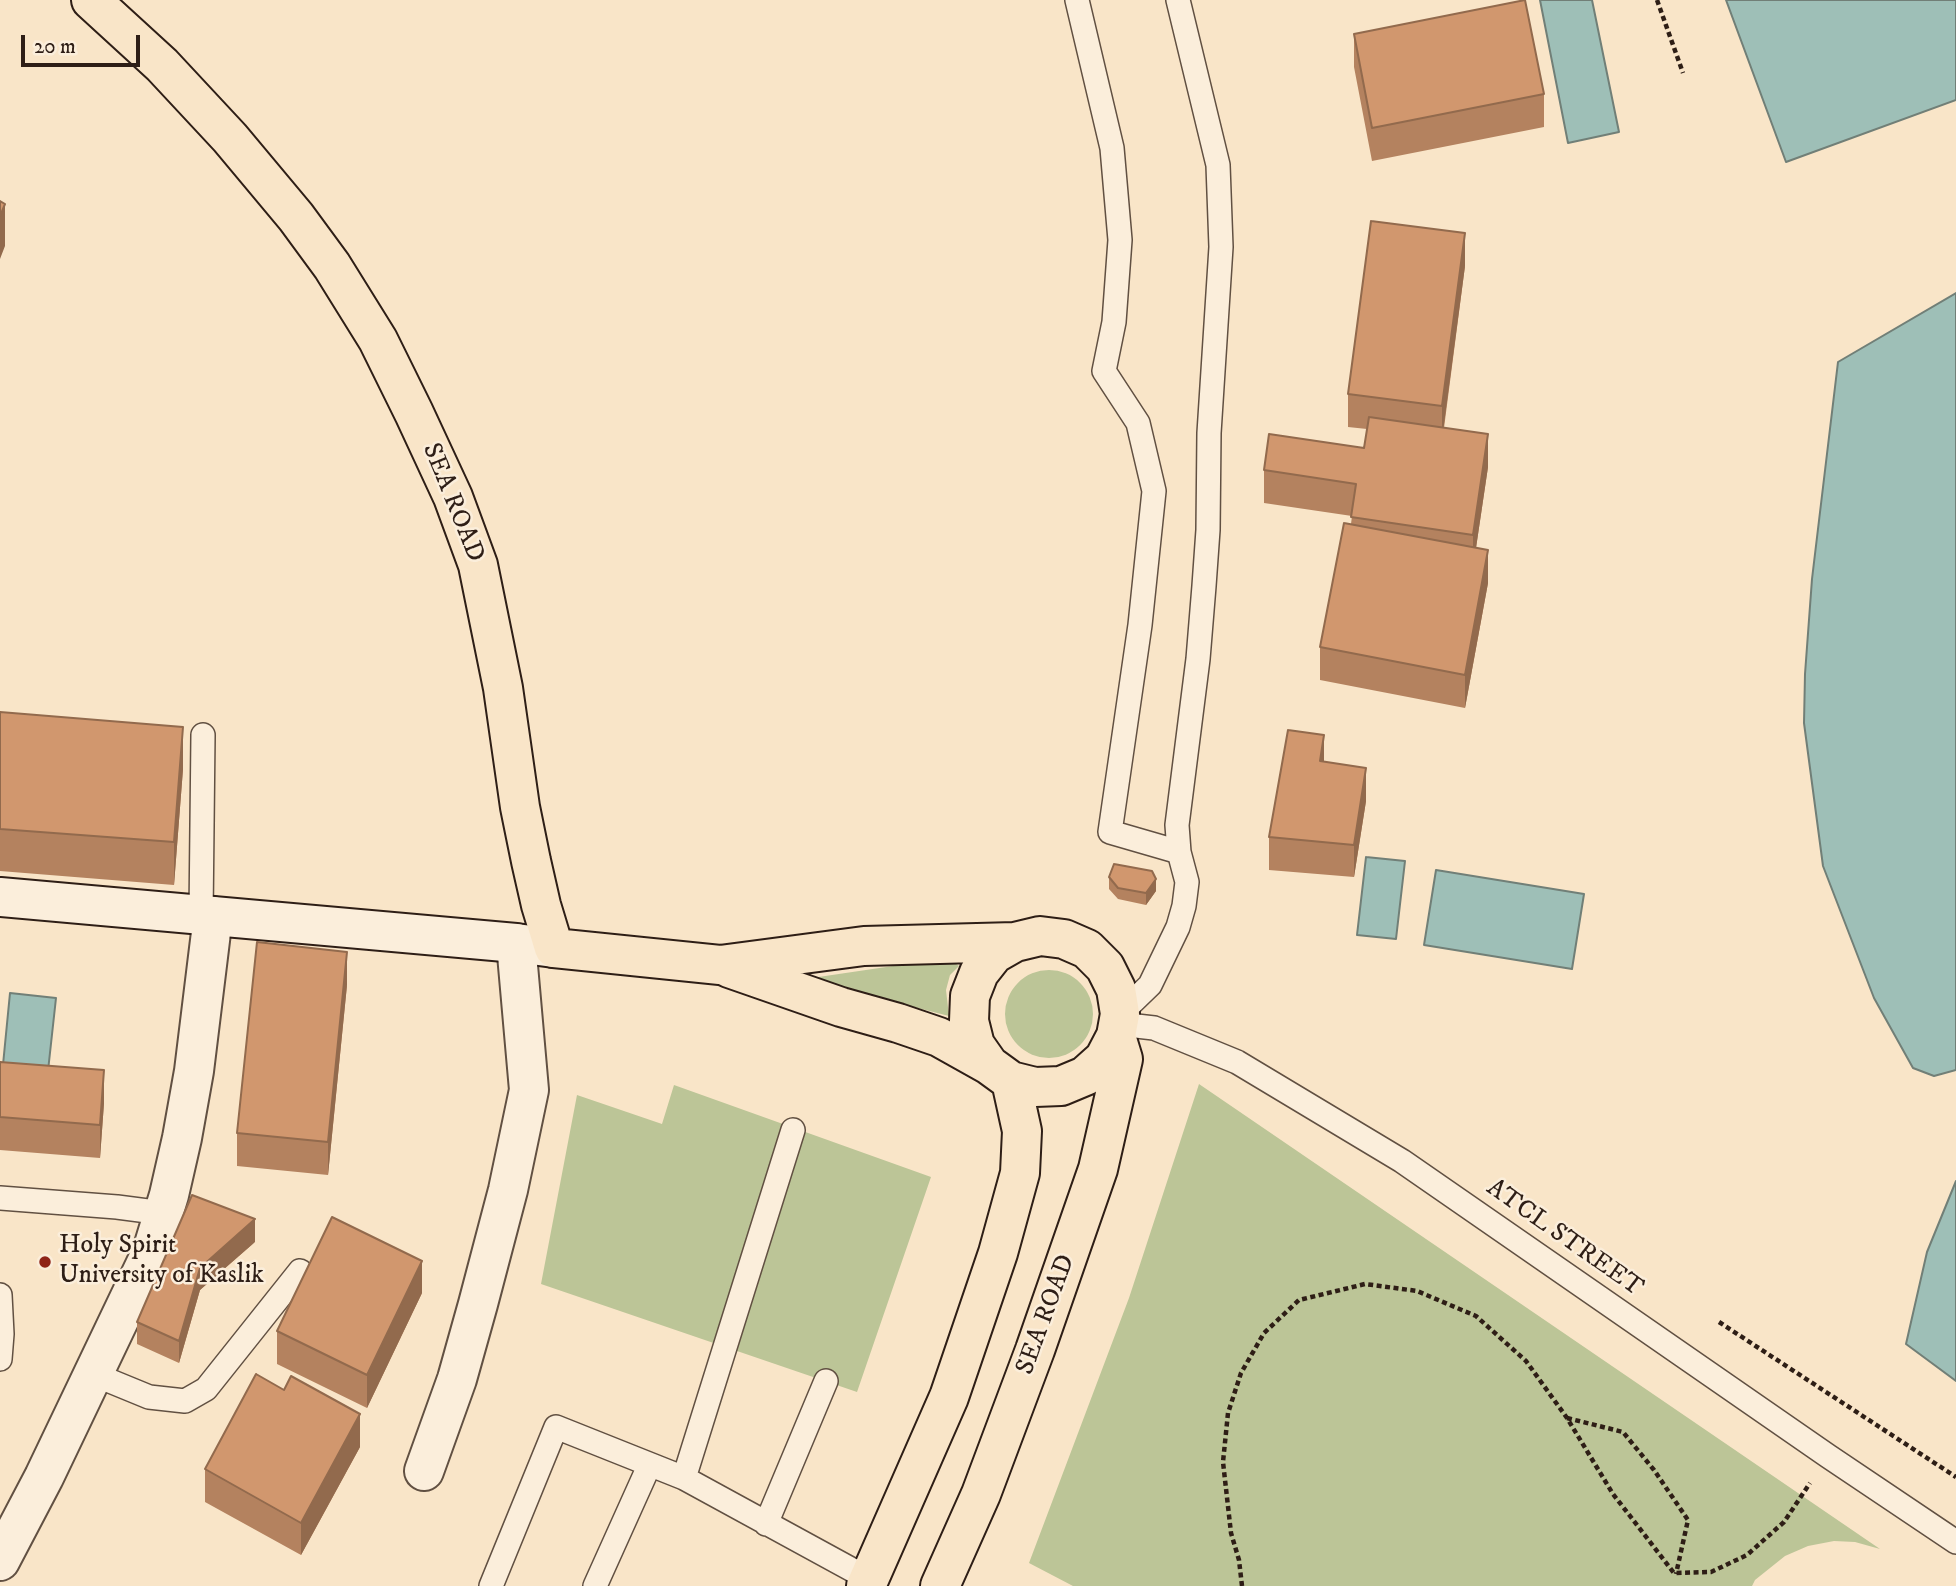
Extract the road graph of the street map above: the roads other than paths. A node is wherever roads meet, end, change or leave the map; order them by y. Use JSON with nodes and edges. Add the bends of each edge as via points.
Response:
{"nodes":[{"id":1,"x":91,"y":0,"type":"edge"},
{"id":2,"x":1077,"y":0,"type":"edge"},
{"id":3,"x":1178,"y":0,"type":"edge"},
{"id":4,"x":203,"y":735,"type":"dead end"},
{"id":5,"x":1179,"y":852,"type":"junction"},
{"id":6,"x":0,"y":897,"type":"edge"},
{"id":7,"x":207,"y":916,"type":"junction"},
{"id":8,"x":1016,"y":942,"type":"junction"},
{"id":9,"x":516,"y":943,"type":"junction"},
{"id":10,"x":554,"y":948,"type":"junction"},
{"id":11,"x":720,"y":965,"type":"junction"},
{"id":12,"x":1118,"y":1025,"type":"junction"},
{"id":13,"x":1000,"y":1073,"type":"junction"},
{"id":14,"x":793,"y":1130,"type":"dead end"},
{"id":15,"x":0,"y":1198,"type":"edge"},
{"id":16,"x":163,"y":1213,"type":"junction"},
{"id":17,"x":300,"y":1271,"type":"dead end"},
{"id":18,"x":0,"y":1295,"type":"edge"},
{"id":19,"x":0,"y":1359,"type":"edge"},
{"id":20,"x":93,"y":1374,"type":"junction"},
{"id":21,"x":826,"y":1381,"type":"dead end"},
{"id":22,"x":649,"y":1466,"type":"junction"},
{"id":23,"x":424,"y":1471,"type":"dead end"},
{"id":24,"x":684,"y":1478,"type":"junction"},
{"id":25,"x":766,"y":1524,"type":"junction"},
{"id":26,"x":1956,"y":1542,"type":"edge"},
{"id":27,"x":0,"y":1561,"type":"edge"},
{"id":28,"x":868,"y":1583,"type":"edge"},
{"id":29,"x":491,"y":1586,"type":"edge"},
{"id":30,"x":595,"y":1586,"type":"edge"},
{"id":31,"x":940,"y":1586,"type":"edge"}],
"edges":[{"from":1,"to":10,"type":"main road","name":"SEA ROAD","via":[[162,65],[296,217],[378,340],[414,413],[478,565],[503,688],[520,807]]},
{"from":2,"to":5,"type":"lane","via":[[1112,148],[1120,240],[1114,322],[1104,371],[1138,424],[1154,491],[1110,832]]},
{"from":3,"to":5,"type":"lane","via":[[1218,165],[1221,247],[1204,586],[1177,825]]},
{"from":4,"to":7,"type":"lane"},
{"from":5,"to":12,"type":"lane","via":[[1187,882],[1178,927],[1150,985]]},
{"from":6,"to":7,"type":"street"},
{"from":7,"to":9,"type":"street"},
{"from":7,"to":16,"type":"street","via":[[194,1071]]},
{"from":8,"to":11,"type":"main road","via":[[864,946]]},
{"from":8,"to":12,"type":"main road","via":[[1052,937],[1087,949],[1105,967],[1116,989]]},
{"from":8,"to":13,"type":"main road","via":[[995,954],[979,973],[970,996],[969,1021],[975,1045]]},
{"from":9,"to":10,"type":"street"},
{"from":9,"to":23,"type":"street","via":[[530,1090],[478,1304]]},
{"from":10,"to":11,"type":"main road"},
{"from":11,"to":13,"type":"main road","via":[[939,1037]]},
{"from":12,"to":13,"type":"main road","via":[[1104,1059],[1085,1076],[1061,1086],[1035,1087]]},
{"from":12,"to":26,"type":"lane","name":"ATCL STREET","via":[[1154,1028],[1237,1062],[1391,1154]]},
{"from":12,"to":31,"type":"main road","name":"SEA ROAD","via":[[1123,1059],[1098,1170],[1035,1350]]},
{"from":13,"to":28,"type":"main road","via":[[1022,1131],[1020,1173],[949,1397]]},
{"from":14,"to":24,"type":"lane"},
{"from":15,"to":16,"type":"lane"},
{"from":16,"to":20,"type":"street","via":[[152,1251]]},
{"from":17,"to":20,"type":"lane","via":[[206,1389],[185,1401],[149,1396]]},
{"from":18,"to":19,"type":"lane"},
{"from":20,"to":27,"type":"street"},
{"from":21,"to":25,"type":"lane"},
{"from":22,"to":24,"type":"lane"},
{"from":22,"to":29,"type":"lane","via":[[556,1427]]},
{"from":22,"to":30,"type":"lane"},
{"from":24,"to":25,"type":"lane"},
{"from":25,"to":28,"type":"lane"}]}
